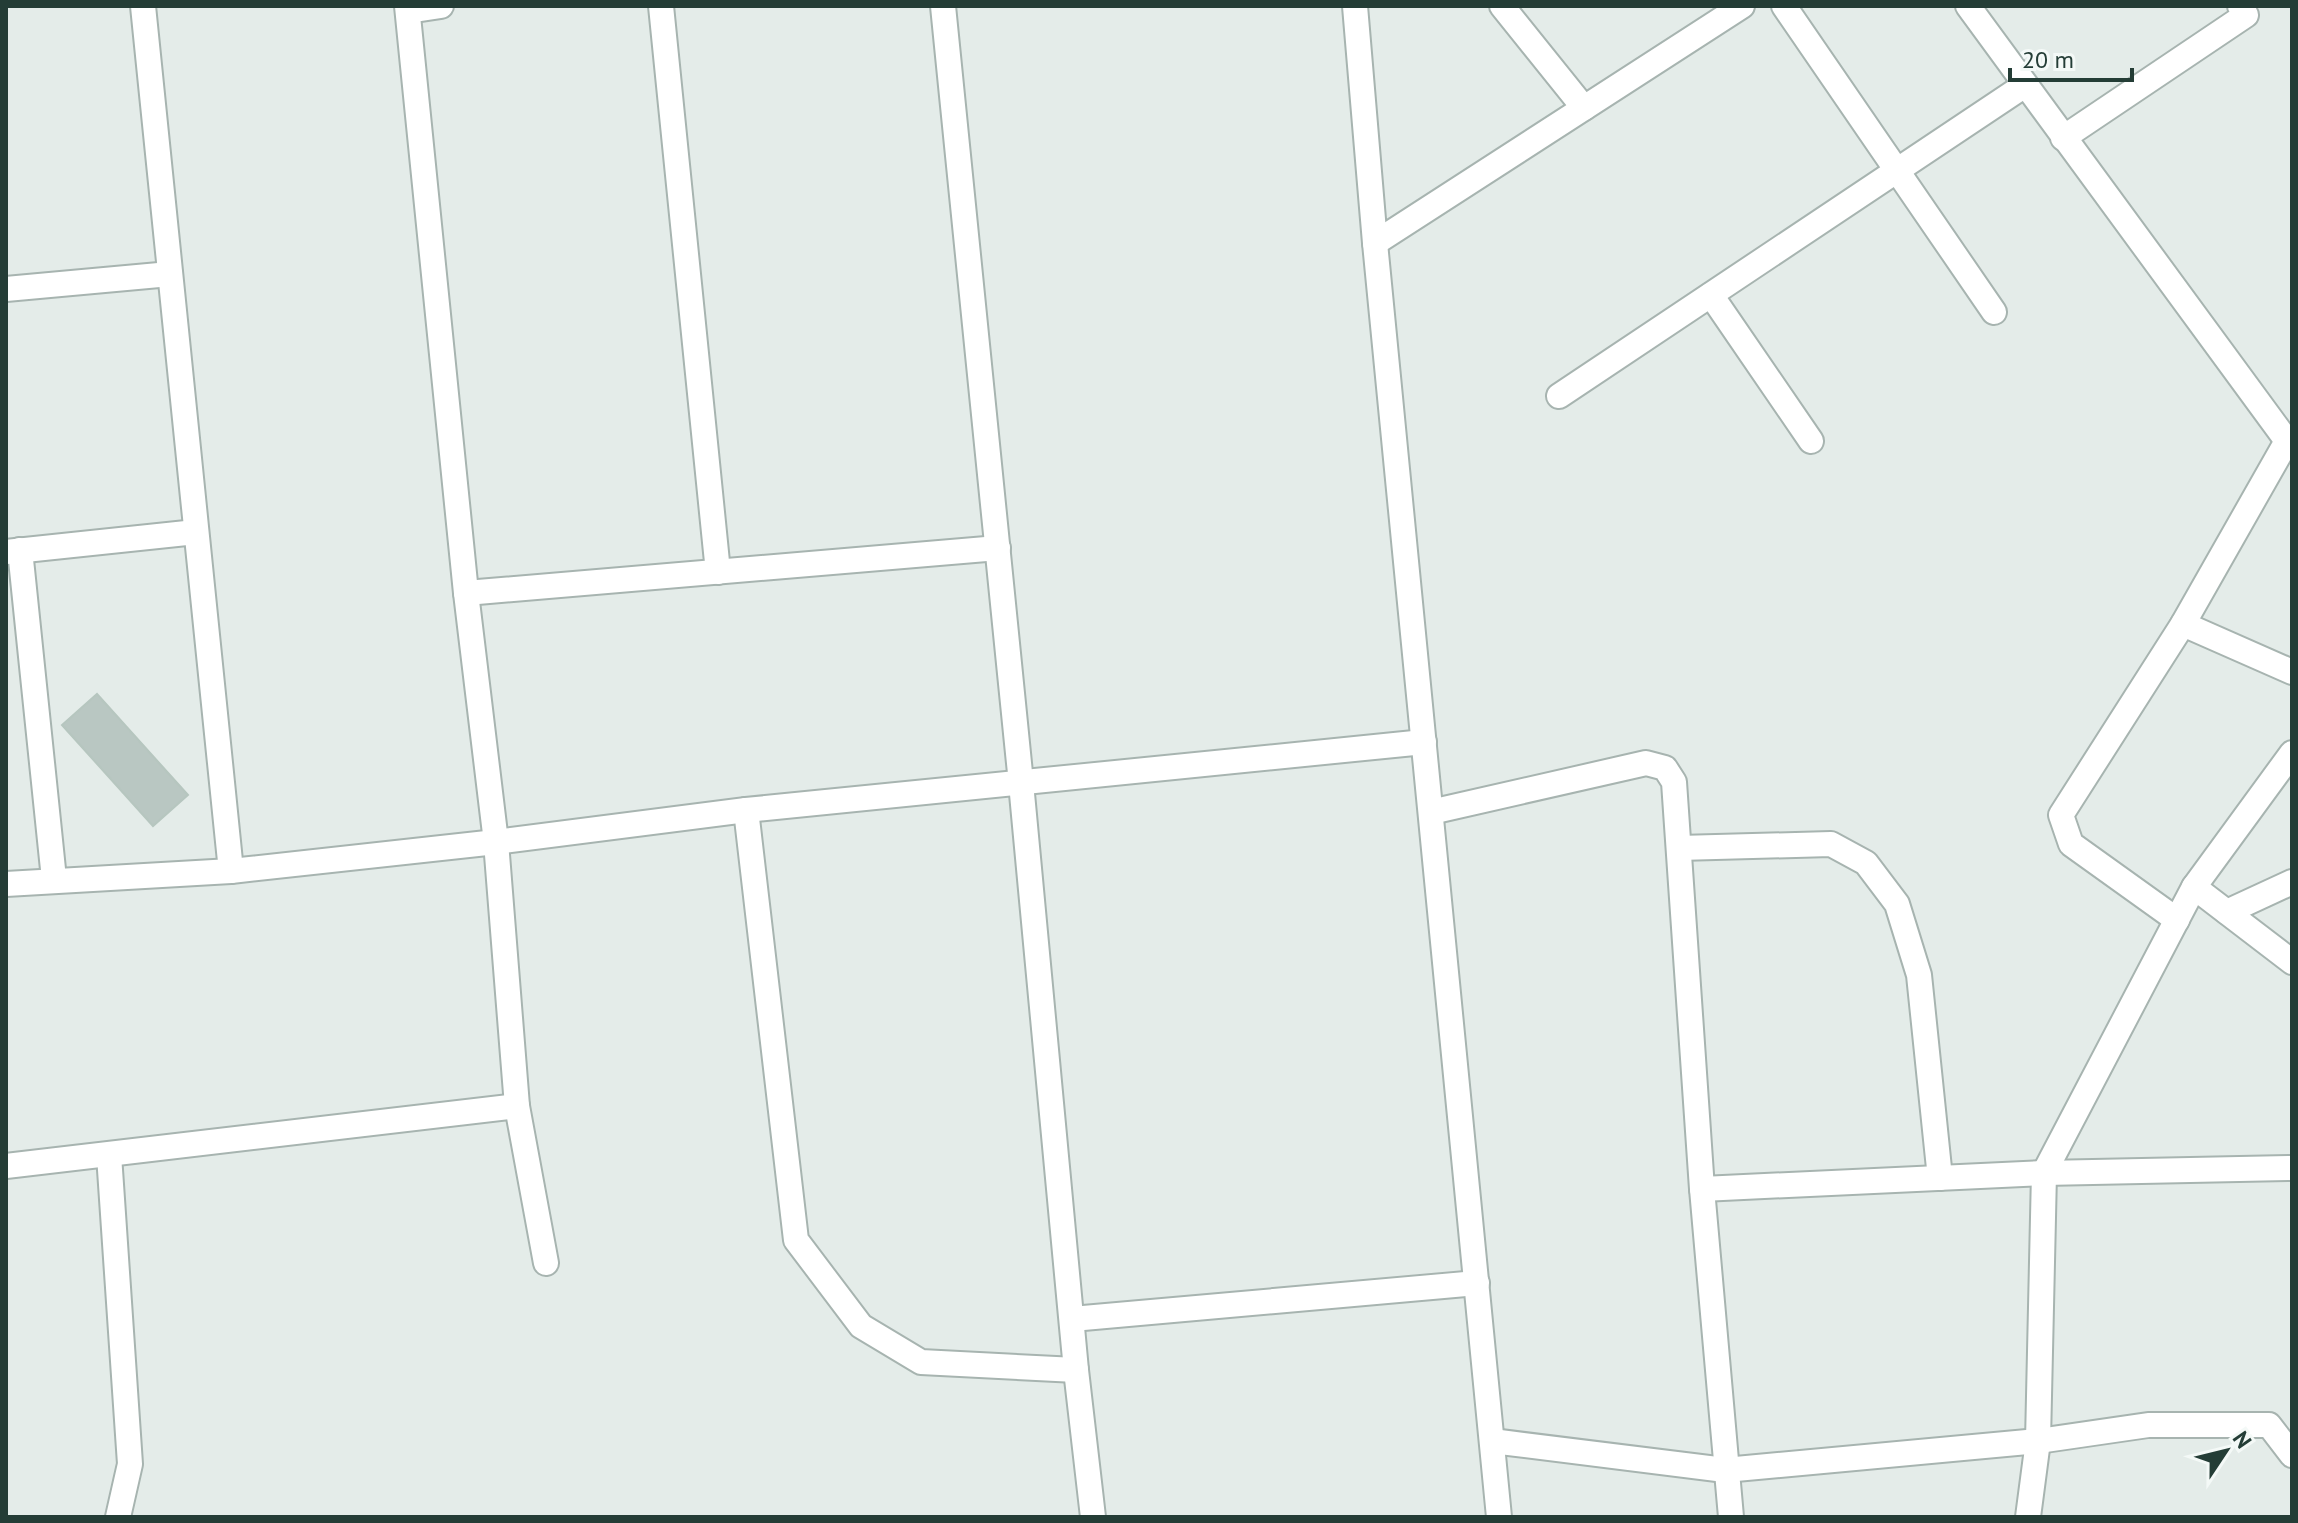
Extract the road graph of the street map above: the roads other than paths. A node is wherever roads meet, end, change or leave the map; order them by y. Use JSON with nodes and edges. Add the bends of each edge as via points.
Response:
{"nodes":[{"id":1,"x":143,"y":6,"type":"edge"},
{"id":2,"x":441,"y":6,"type":"edge"},
{"id":3,"x":661,"y":6,"type":"edge"},
{"id":4,"x":943,"y":6,"type":"edge"},
{"id":5,"x":1355,"y":6,"type":"edge"},
{"id":6,"x":1502,"y":6,"type":"edge"},
{"id":7,"x":1742,"y":6,"type":"edge"},
{"id":8,"x":1784,"y":6,"type":"edge"},
{"id":9,"x":1968,"y":6,"type":"edge"},
{"id":10,"x":2240,"y":6,"type":"edge"},
{"id":11,"x":407,"y":8,"type":"edge"},
{"id":12,"x":2025,"y":85,"type":"junction"},
{"id":13,"x":1584,"y":108,"type":"junction"},
{"id":14,"x":2063,"y":138,"type":"junction"},
{"id":15,"x":1897,"y":170,"type":"junction"},
{"id":16,"x":1375,"y":243,"type":"junction"},
{"id":17,"x":170,"y":274,"type":"junction"},
{"id":18,"x":6,"y":289,"type":"edge"},
{"id":19,"x":1711,"y":295,"type":"junction"},
{"id":20,"x":1994,"y":312,"type":"dead end"},
{"id":21,"x":1559,"y":396,"type":"dead end"},
{"id":22,"x":1811,"y":441,"type":"dead end"},
{"id":23,"x":2290,"y":441,"type":"edge"},
{"id":24,"x":196,"y":532,"type":"junction"},
{"id":25,"x":998,"y":548,"type":"junction"},
{"id":26,"x":13,"y":551,"type":"edge"},
{"id":27,"x":718,"y":572,"type":"junction"},
{"id":28,"x":466,"y":593,"type":"junction"},
{"id":29,"x":2183,"y":624,"type":"junction"},
{"id":30,"x":2292,"y":672,"type":"edge"},
{"id":31,"x":1424,"y":742,"type":"junction"},
{"id":32,"x":2292,"y":753,"type":"edge"},
{"id":33,"x":1021,"y":783,"type":"junction"},
{"id":34,"x":746,"y":810,"type":"junction"},
{"id":35,"x":1431,"y":812,"type":"junction"},
{"id":36,"x":496,"y":842,"type":"junction"},
{"id":37,"x":1679,"y":848,"type":"junction"},
{"id":38,"x":231,"y":871,"type":"junction"},
{"id":39,"x":54,"y":879,"type":"junction"},
{"id":40,"x":2292,"y":882,"type":"edge"},
{"id":41,"x":6,"y":884,"type":"edge"},
{"id":42,"x":2194,"y":887,"type":"junction"},
{"id":43,"x":2227,"y":912,"type":"junction"},
{"id":44,"x":2177,"y":920,"type":"junction"},
{"id":45,"x":2292,"y":962,"type":"edge"},
{"id":46,"x":517,"y":1106,"type":"junction"},
{"id":47,"x":109,"y":1155,"type":"junction"},
{"id":48,"x":6,"y":1166,"type":"edge"},
{"id":49,"x":2292,"y":1168,"type":"edge"},
{"id":50,"x":2044,"y":1173,"type":"junction"},
{"id":51,"x":1940,"y":1178,"type":"junction"},
{"id":52,"x":1702,"y":1189,"type":"junction"},
{"id":53,"x":546,"y":1263,"type":"dead end"},
{"id":54,"x":1477,"y":1283,"type":"junction"},
{"id":55,"x":1072,"y":1319,"type":"junction"},
{"id":56,"x":1076,"y":1370,"type":"junction"},
{"id":57,"x":2281,"y":1424,"type":"edge"},
{"id":58,"x":1492,"y":1441,"type":"junction"},
{"id":59,"x":2038,"y":1441,"type":"junction"},
{"id":60,"x":2292,"y":1455,"type":"edge"},
{"id":61,"x":1725,"y":1470,"type":"junction"},
{"id":62,"x":118,"y":1517,"type":"edge"},
{"id":63,"x":1093,"y":1517,"type":"edge"},
{"id":64,"x":1499,"y":1517,"type":"edge"},
{"id":65,"x":1731,"y":1517,"type":"edge"},
{"id":66,"x":2028,"y":1517,"type":"edge"}],
"edges":[{"from":1,"to":17,"type":"street"},
{"from":2,"to":11,"type":"street"},
{"from":3,"to":27,"type":"street"},
{"from":4,"to":25,"type":"street"},
{"from":5,"to":16,"type":"street"},
{"from":6,"to":13,"type":"street"},
{"from":7,"to":13,"type":"street"},
{"from":8,"to":15,"type":"street"},
{"from":9,"to":12,"type":"street"},
{"from":10,"to":14,"type":"street","via":[[2246,15]]},
{"from":11,"to":28,"type":"street"},
{"from":12,"to":14,"type":"street"},
{"from":12,"to":15,"type":"street"},
{"from":13,"to":16,"type":"street"},
{"from":14,"to":23,"type":"street"},
{"from":15,"to":19,"type":"street"},
{"from":15,"to":20,"type":"street"},
{"from":16,"to":31,"type":"street"},
{"from":17,"to":18,"type":"street"},
{"from":17,"to":24,"type":"street"},
{"from":19,"to":21,"type":"street"},
{"from":19,"to":22,"type":"street"},
{"from":23,"to":29,"type":"street"},
{"from":24,"to":26,"type":"street"},
{"from":24,"to":38,"type":"street"},
{"from":25,"to":27,"type":"street"},
{"from":25,"to":33,"type":"street"},
{"from":26,"to":39,"type":"street"},
{"from":27,"to":28,"type":"street"},
{"from":28,"to":36,"type":"street"},
{"from":29,"to":30,"type":"street"},
{"from":29,"to":44,"type":"street","via":[[2061,815],[2071,844]]},
{"from":31,"to":33,"type":"street"},
{"from":31,"to":35,"type":"street"},
{"from":32,"to":42,"type":"street"},
{"from":33,"to":34,"type":"street"},
{"from":33,"to":55,"type":"street"},
{"from":34,"to":36,"type":"street"},
{"from":34,"to":56,"type":"street","via":[[796,1240],[861,1326],[921,1362]]},
{"from":35,"to":37,"type":"street","via":[[1646,763],[1665,768],[1674,782]]},
{"from":35,"to":54,"type":"street"},
{"from":36,"to":38,"type":"street"},
{"from":36,"to":46,"type":"street"},
{"from":37,"to":51,"type":"street","via":[[1831,844],[1866,863],[1897,904],[1919,975]]},
{"from":37,"to":52,"type":"street"},
{"from":38,"to":39,"type":"street"},
{"from":39,"to":41,"type":"street"},
{"from":40,"to":43,"type":"street"},
{"from":42,"to":43,"type":"street"},
{"from":42,"to":44,"type":"street"},
{"from":43,"to":45,"type":"street"},
{"from":44,"to":50,"type":"street"},
{"from":46,"to":47,"type":"street"},
{"from":46,"to":53,"type":"street"},
{"from":47,"to":48,"type":"street"},
{"from":47,"to":62,"type":"street","via":[[130,1464]]},
{"from":49,"to":50,"type":"street"},
{"from":50,"to":51,"type":"street"},
{"from":50,"to":59,"type":"street"},
{"from":51,"to":52,"type":"street"},
{"from":52,"to":61,"type":"street"},
{"from":54,"to":55,"type":"street"},
{"from":54,"to":58,"type":"street"},
{"from":55,"to":56,"type":"street"},
{"from":56,"to":63,"type":"street"},
{"from":57,"to":59,"type":"street","via":[[2148,1425]]},
{"from":57,"to":60,"type":"street"},
{"from":58,"to":61,"type":"street"},
{"from":58,"to":64,"type":"street"},
{"from":59,"to":61,"type":"street"},
{"from":59,"to":66,"type":"street"},
{"from":61,"to":65,"type":"street"}]}
